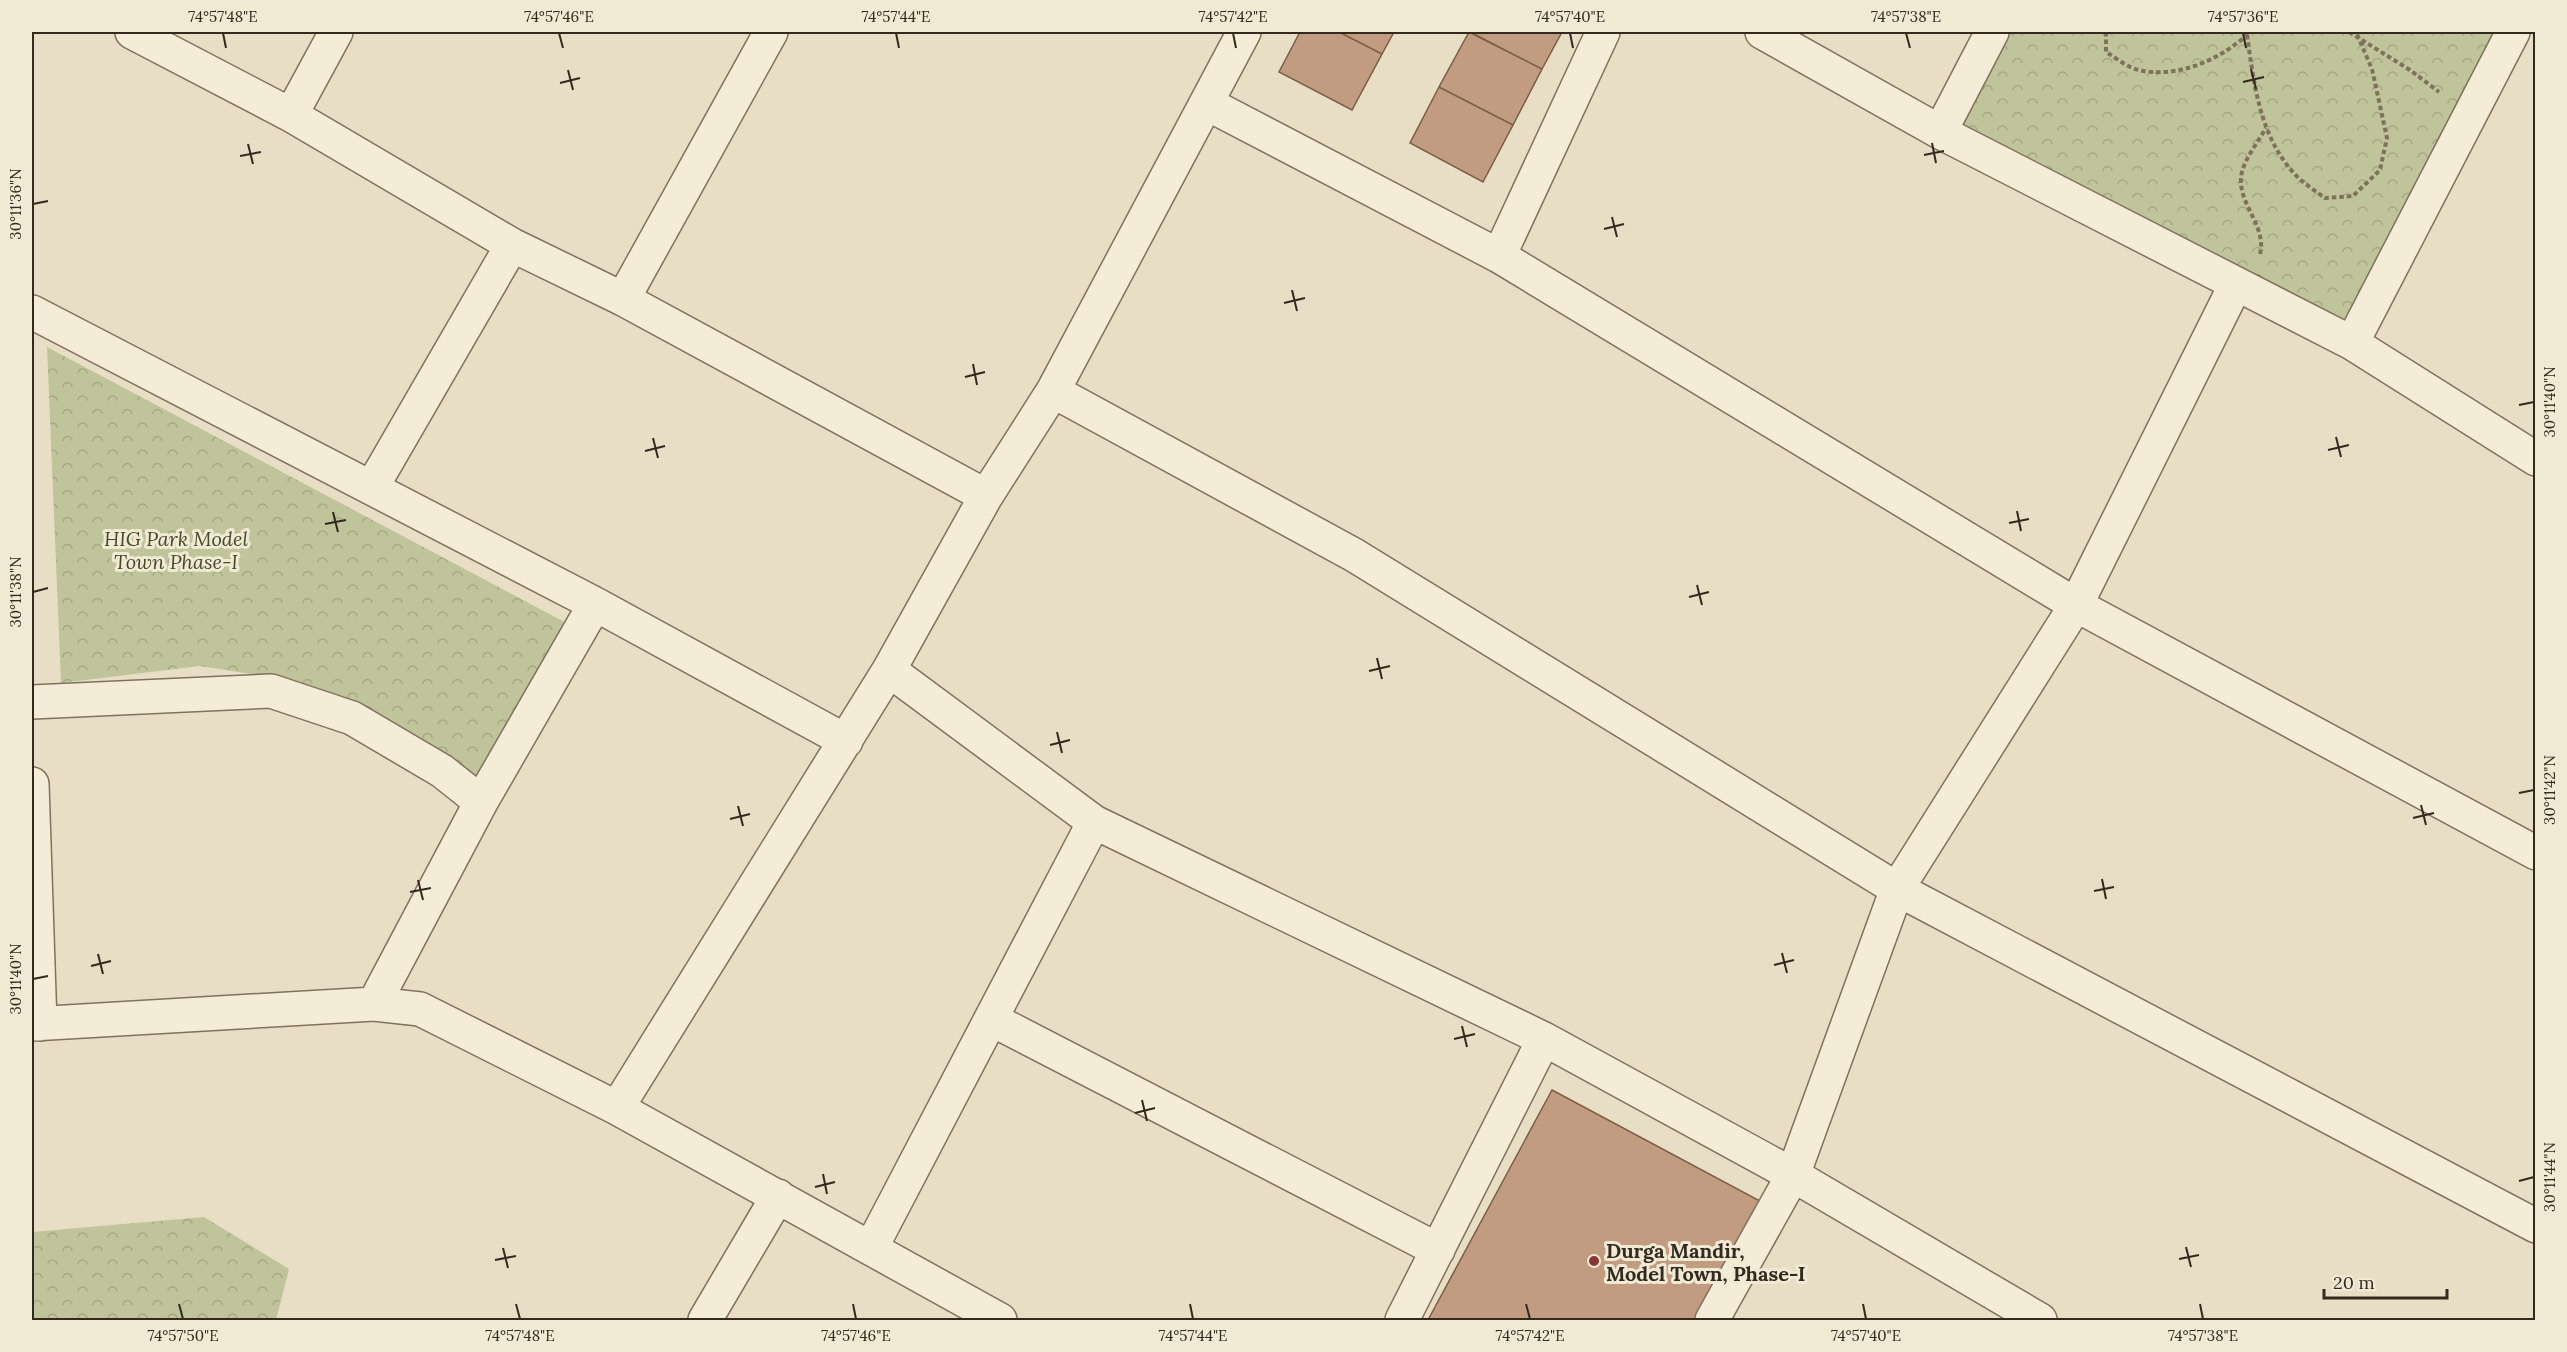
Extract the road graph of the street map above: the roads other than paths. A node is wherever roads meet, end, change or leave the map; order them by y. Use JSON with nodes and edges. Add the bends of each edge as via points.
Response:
{"nodes":[{"id":1,"x":132,"y":32,"type":"edge"},
{"id":2,"x":336,"y":32,"type":"edge"},
{"id":3,"x":771,"y":32,"type":"edge"},
{"id":4,"x":1244,"y":32,"type":"edge"},
{"id":5,"x":1603,"y":32,"type":"edge"},
{"id":6,"x":1762,"y":32,"type":"edge"},
{"id":7,"x":1992,"y":32,"type":"edge"},
{"id":8,"x":2513,"y":32,"type":"edge"},
{"id":9,"x":1208,"y":104,"type":"junction"},
{"id":10,"x":291,"y":115,"type":"junction"},
{"id":11,"x":1940,"y":132,"type":"junction"},
{"id":12,"x":512,"y":245,"type":"junction"},
{"id":13,"x":1499,"y":255,"type":"junction"},
{"id":14,"x":2240,"y":286,"type":"junction"},
{"id":15,"x":623,"y":299,"type":"junction"},
{"id":16,"x":32,"y":312,"type":"edge"},
{"id":17,"x":2352,"y":343,"type":"junction"},
{"id":18,"x":1053,"y":391,"type":"junction"},
{"id":19,"x":2535,"y":459,"type":"edge"},
{"id":20,"x":372,"y":487,"type":"junction"},
{"id":21,"x":986,"y":496,"type":"junction"},
{"id":22,"x":595,"y":604,"type":"junction"},
{"id":23,"x":2076,"y":605,"type":"junction"},
{"id":24,"x":889,"y":670,"type":"junction"},
{"id":25,"x":32,"y":702,"type":"edge"},
{"id":26,"x":846,"y":741,"type":"junction"},
{"id":27,"x":32,"y":784,"type":"edge"},
{"id":28,"x":481,"y":802,"type":"junction"},
{"id":29,"x":1094,"y":822,"type":"junction"},
{"id":30,"x":2535,"y":853,"type":"edge"},
{"id":31,"x":1898,"y":889,"type":"junction"},
{"id":32,"x":374,"y":1004,"type":"junction"},
{"id":33,"x":991,"y":1019,"type":"junction"},
{"id":34,"x":36,"y":1024,"type":"edge"},
{"id":35,"x":1544,"y":1039,"type":"junction"},
{"id":36,"x":617,"y":1108,"type":"junction"},
{"id":37,"x":1793,"y":1175,"type":"junction"},
{"id":38,"x":778,"y":1197,"type":"junction"},
{"id":39,"x":2535,"y":1226,"type":"edge"},
{"id":40,"x":871,"y":1248,"type":"junction"},
{"id":41,"x":1438,"y":1250,"type":"junction"},
{"id":42,"x":705,"y":1320,"type":"edge"},
{"id":43,"x":1000,"y":1320,"type":"edge"},
{"id":44,"x":1402,"y":1320,"type":"edge"},
{"id":45,"x":1712,"y":1320,"type":"edge"},
{"id":46,"x":2040,"y":1320,"type":"edge"}],
"edges":[{"from":1,"to":10,"type":"street"},
{"from":2,"to":10,"type":"street"},
{"from":3,"to":15,"type":"street"},
{"from":4,"to":9,"type":"street"},
{"from":5,"to":13,"type":"street"},
{"from":6,"to":11,"type":"street"},
{"from":7,"to":11,"type":"street"},
{"from":8,"to":17,"type":"street"},
{"from":9,"to":13,"type":"street"},
{"from":9,"to":18,"type":"street"},
{"from":10,"to":12,"type":"street"},
{"from":11,"to":14,"type":"street"},
{"from":12,"to":15,"type":"street"},
{"from":12,"to":20,"type":"street"},
{"from":13,"to":23,"type":"street"},
{"from":14,"to":17,"type":"street"},
{"from":14,"to":23,"type":"street"},
{"from":15,"to":21,"type":"street"},
{"from":16,"to":20,"type":"street"},
{"from":17,"to":19,"type":"street"},
{"from":18,"to":21,"type":"street"},
{"from":18,"to":31,"type":"street","via":[[1354,555]]},
{"from":20,"to":22,"type":"street"},
{"from":21,"to":24,"type":"street"},
{"from":22,"to":26,"type":"street"},
{"from":22,"to":28,"type":"street"},
{"from":23,"to":30,"type":"street"},
{"from":23,"to":31,"type":"street"},
{"from":24,"to":26,"type":"street"},
{"from":24,"to":29,"type":"street"},
{"from":25,"to":28,"type":"street","via":[[271,691],[352,718],[442,771]]},
{"from":26,"to":36,"type":"street"},
{"from":27,"to":34,"type":"street"},
{"from":28,"to":32,"type":"street"},
{"from":29,"to":33,"type":"street"},
{"from":29,"to":35,"type":"street"},
{"from":31,"to":37,"type":"street"},
{"from":31,"to":39,"type":"street"},
{"from":32,"to":34,"type":"street"},
{"from":32,"to":36,"type":"street","via":[[420,1009]]},
{"from":33,"to":40,"type":"street"},
{"from":33,"to":41,"type":"street"},
{"from":35,"to":37,"type":"street"},
{"from":35,"to":41,"type":"street"},
{"from":36,"to":38,"type":"street"},
{"from":37,"to":45,"type":"street"},
{"from":37,"to":46,"type":"street"},
{"from":38,"to":40,"type":"street"},
{"from":38,"to":42,"type":"street"},
{"from":40,"to":43,"type":"street"},
{"from":41,"to":44,"type":"street"}]}
